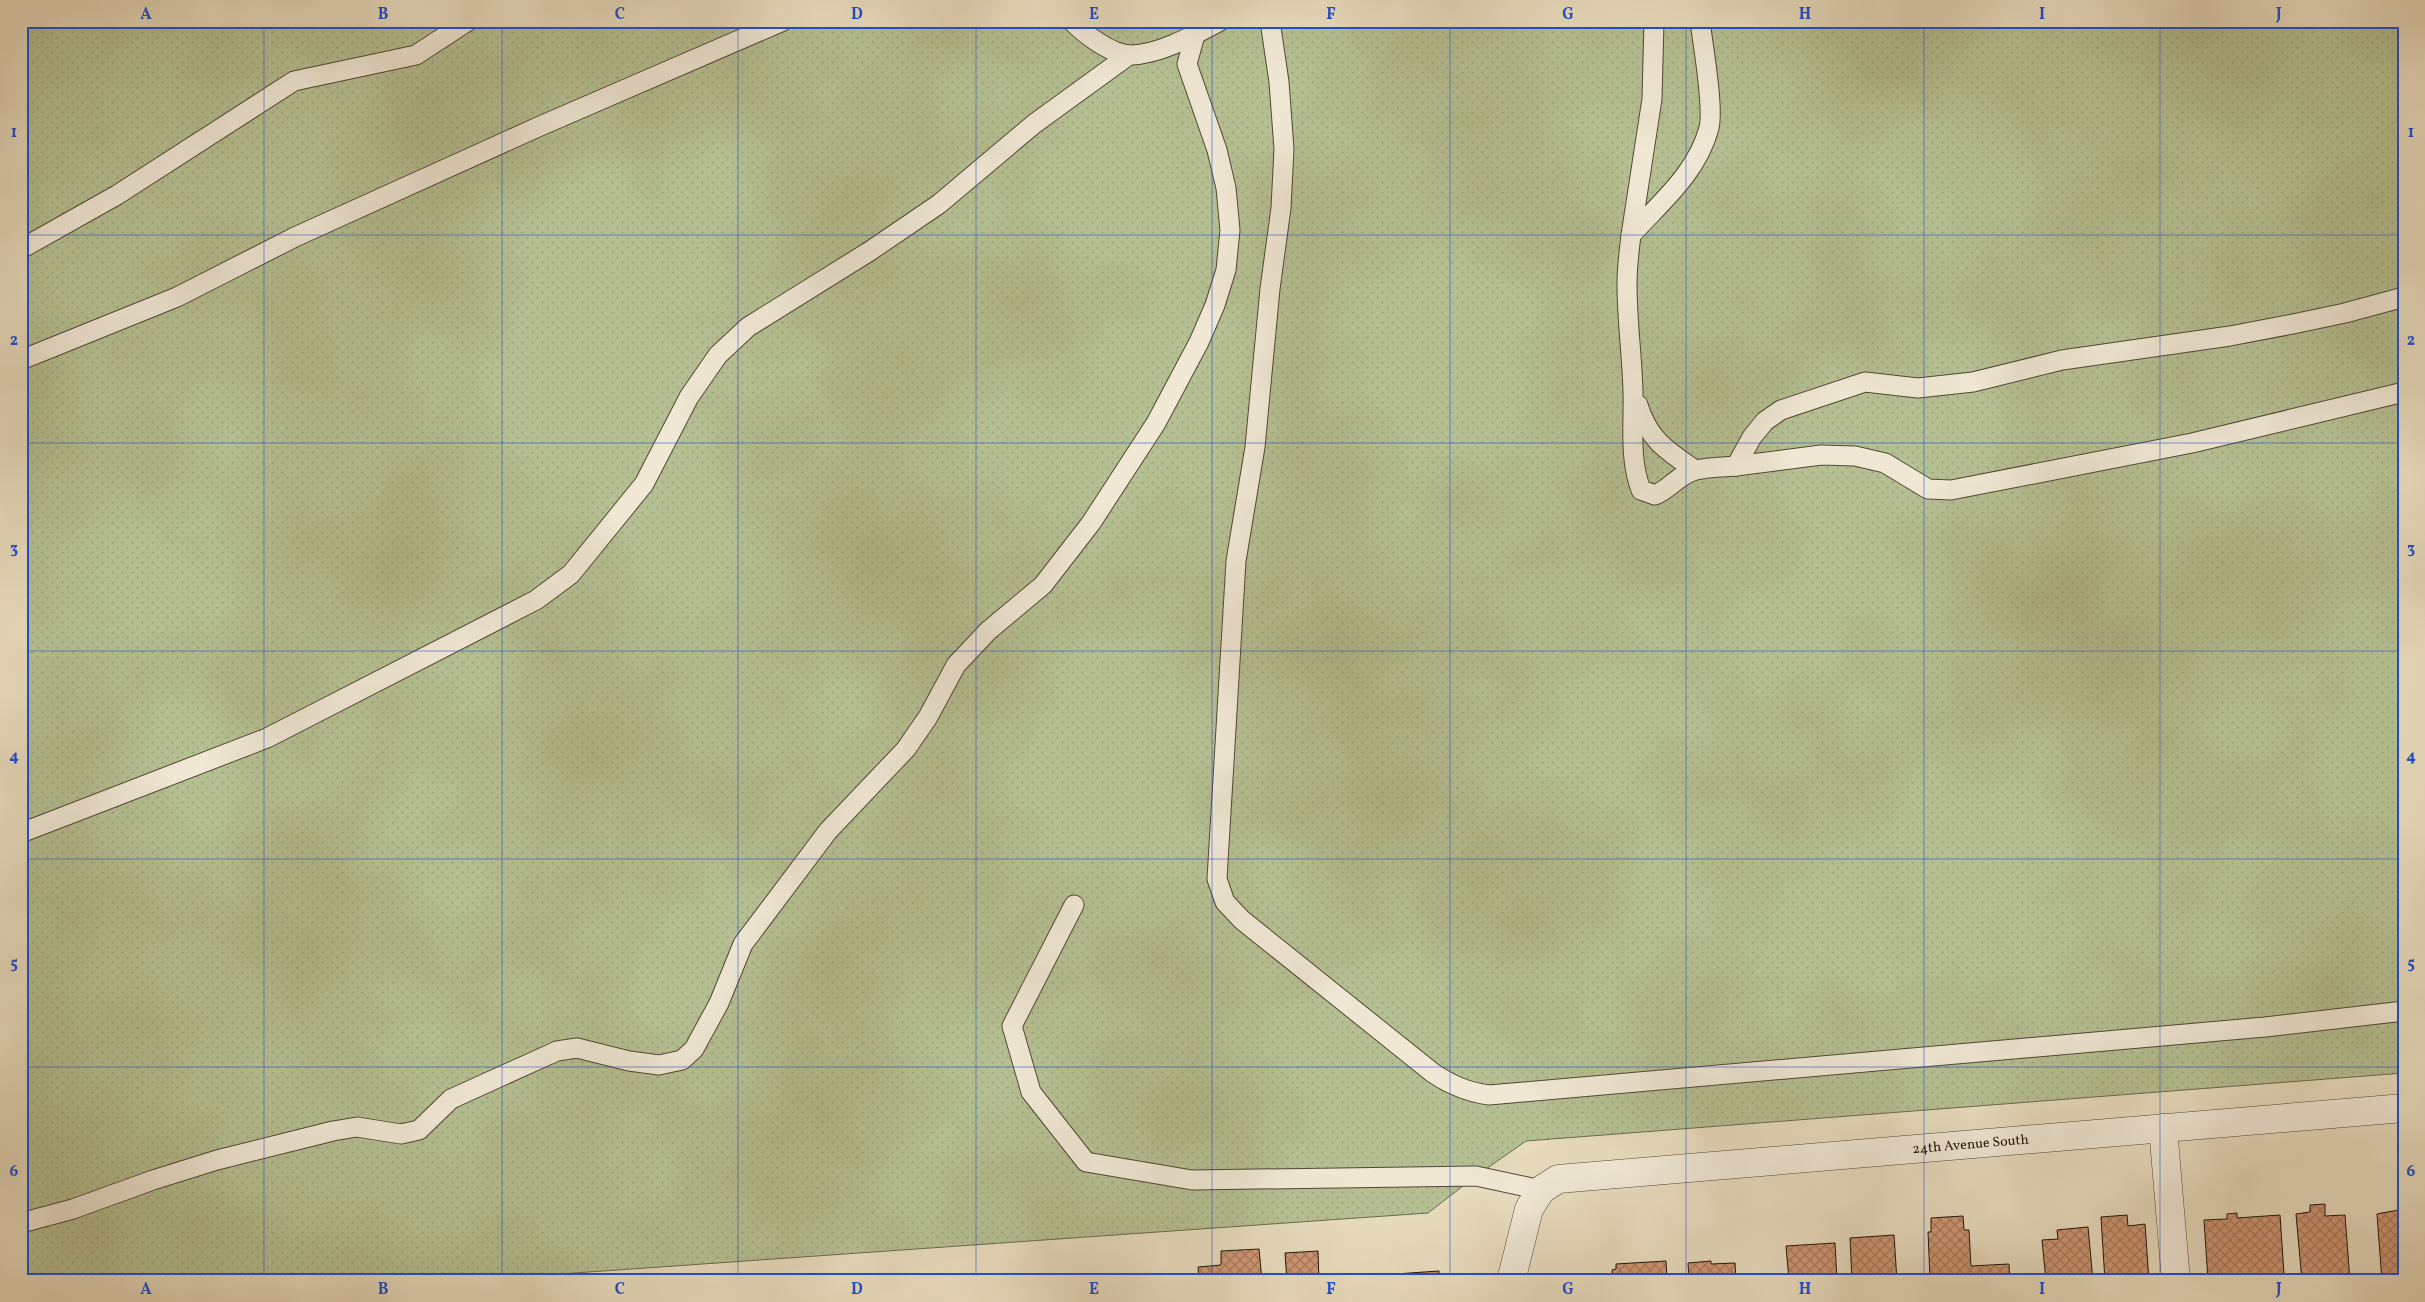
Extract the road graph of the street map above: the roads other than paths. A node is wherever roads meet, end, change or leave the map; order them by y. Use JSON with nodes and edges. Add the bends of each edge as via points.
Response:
{"nodes":[{"id":1,"x":468,"y":21,"type":"edge"},
{"id":2,"x":782,"y":21,"type":"edge"},
{"id":3,"x":1072,"y":21,"type":"edge"},
{"id":4,"x":1220,"y":21,"type":"edge"},
{"id":5,"x":1270,"y":21,"type":"edge"},
{"id":6,"x":1654,"y":21,"type":"edge"},
{"id":7,"x":1700,"y":21,"type":"edge"},
{"id":8,"x":1195,"y":35,"type":"junction"},
{"id":9,"x":1130,"y":55,"type":"junction"},
{"id":10,"x":1631,"y":235,"type":"junction"},
{"id":11,"x":21,"y":249,"type":"edge"},
{"id":12,"x":2404,"y":297,"type":"edge"},
{"id":13,"x":21,"y":360,"type":"edge"},
{"id":14,"x":1633,"y":390,"type":"junction"},
{"id":15,"x":2404,"y":392,"type":"edge"},
{"id":16,"x":1664,"y":449,"type":"junction"},
{"id":17,"x":1736,"y":466,"type":"junction"},
{"id":18,"x":1695,"y":470,"type":"junction"},
{"id":19,"x":1672,"y":482,"type":"junction"},
{"id":20,"x":21,"y":833,"type":"edge"},
{"id":21,"x":1074,"y":905,"type":"dead end"},
{"id":22,"x":2404,"y":1011,"type":"edge"},
{"id":23,"x":2404,"y":1108,"type":"edge"},
{"id":24,"x":2163,"y":1128,"type":"junction"},
{"id":25,"x":1541,"y":1190,"type":"junction"},
{"id":26,"x":21,"y":1223,"type":"edge"},
{"id":27,"x":1511,"y":1281,"type":"edge"},
{"id":28,"x":2176,"y":1281,"type":"edge"}],
"edges":[{"from":1,"to":11,"type":"lane","via":[[416,54],[294,81],[117,195]]},
{"from":2,"to":13,"type":"lane","via":[[304,233],[176,297]]},
{"from":3,"to":9,"type":"lane","via":[[1091,39]]},
{"from":4,"to":8,"type":"lane"},
{"from":5,"to":22,"type":"lane","via":[[1284,149],[1281,198],[1255,447],[1236,561],[1217,879],[1225,902],[1242,920],[1433,1073],[1454,1086],[1489,1095],[2265,1027]]},
{"from":6,"to":10,"type":"lane","via":[[1652,99]]},
{"from":7,"to":10,"type":"lane","via":[[1709,127],[1697,158],[1678,187]]},
{"from":8,"to":9,"type":"lane"},
{"from":8,"to":26,"type":"lane","via":[[1187,64],[1217,150],[1226,188],[1230,230],[1226,270],[1198,342],[1156,423],[1091,523],[1043,585],[988,631],[956,665],[928,717],[906,749],[828,831],[742,944],[718,1003],[694,1049],[682,1060],[658,1065],[577,1048],[557,1051],[451,1098],[418,1130],[401,1134],[357,1127],[333,1131],[217,1160],[73,1209]]},
{"from":9,"to":20,"type":"lane","via":[[1034,124],[939,204],[748,326],[718,355],[689,397],[644,484],[571,574],[536,600],[267,738]]},
{"from":10,"to":14,"type":"lane","via":[[1627,292]]},
{"from":12,"to":17,"type":"lane","via":[[2293,324],[2062,360],[1973,382],[1918,388],[1865,382],[1781,410],[1752,437]]},
{"from":14,"to":16,"type":"lane","via":[[1644,425]]},
{"from":14,"to":19,"type":"lane","via":[[1636,476],[1641,490],[1655,495],[1666,490]]},
{"from":15,"to":17,"type":"lane","via":[[2192,443],[1951,490],[1928,488],[1885,463],[1855,456],[1822,455]]},
{"from":16,"to":18,"type":"lane"},
{"from":16,"to":19,"type":"lane","via":[[1672,466]]},
{"from":17,"to":18,"type":"lane"},
{"from":18,"to":19,"type":"lane"},
{"from":21,"to":25,"type":"lane","via":[[1012,1026],[1031,1092],[1086,1162],[1192,1180],[1476,1176]]},
{"from":23,"to":24,"type":"street","name":"24th Avenue South"},
{"from":24,"to":25,"type":"street","name":"24th Avenue South","via":[[1558,1178]]},
{"from":24,"to":28,"type":"street"},
{"from":25,"to":27,"type":"street","via":[[1529,1209]]}]}
